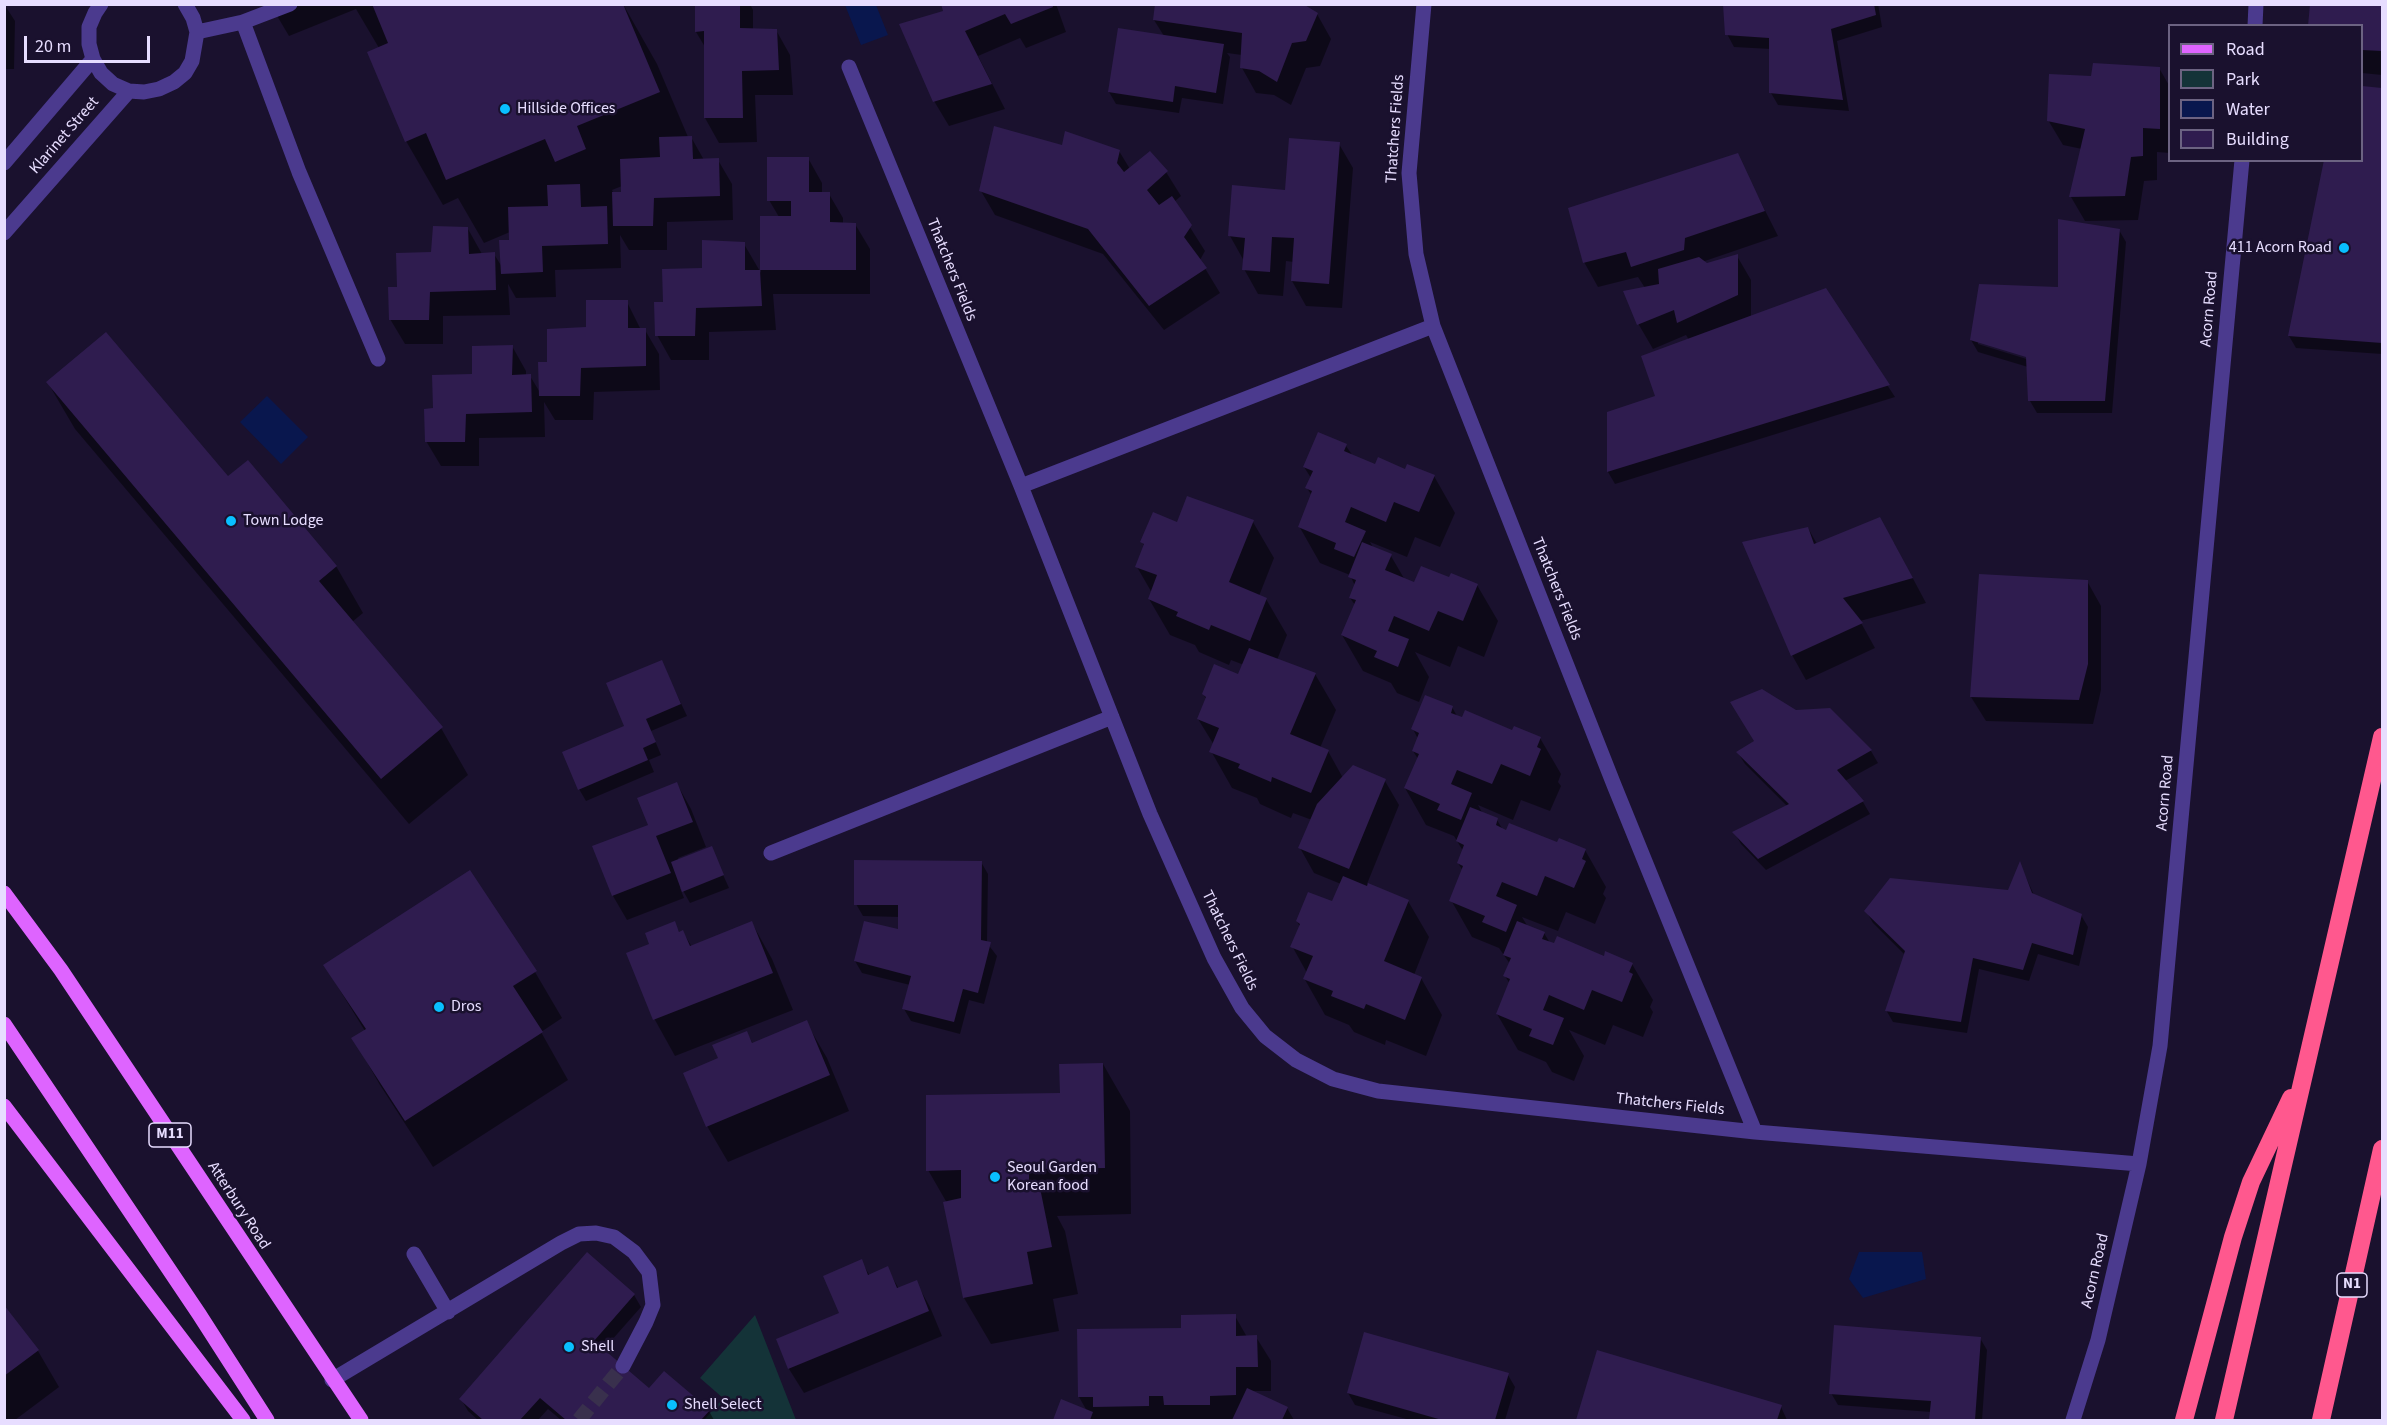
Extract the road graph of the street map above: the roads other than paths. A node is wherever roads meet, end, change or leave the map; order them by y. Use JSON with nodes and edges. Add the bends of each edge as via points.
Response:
{"nodes":[{"id":1,"x":101,"y":4,"type":"edge"},
{"id":2,"x":185,"y":4,"type":"edge"},
{"id":3,"x":290,"y":4,"type":"edge"},
{"id":4,"x":1424,"y":4,"type":"edge"},
{"id":5,"x":2256,"y":4,"type":"edge"},
{"id":6,"x":243,"y":22,"type":"junction"},
{"id":7,"x":2254,"y":24,"type":"edge"},
{"id":8,"x":197,"y":32,"type":"junction"},
{"id":9,"x":93,"y":59,"type":"junction"},
{"id":10,"x":849,"y":67,"type":"dead end"},
{"id":11,"x":129,"y":91,"type":"junction"},
{"id":12,"x":2242,"y":162,"type":"edge"},
{"id":13,"x":4,"y":163,"type":"edge"},
{"id":14,"x":4,"y":232,"type":"edge"},
{"id":15,"x":1432,"y":326,"type":"junction"},
{"id":16,"x":378,"y":359,"type":"dead end"},
{"id":17,"x":1021,"y":486,"type":"junction"},
{"id":18,"x":1112,"y":717,"type":"junction"},
{"id":19,"x":2382,"y":737,"type":"edge"},
{"id":20,"x":771,"y":853,"type":"dead end"},
{"id":21,"x":4,"y":893,"type":"edge"},
{"id":22,"x":4,"y":1024,"type":"edge"},
{"id":23,"x":2307,"y":1067,"type":"junction"},
{"id":24,"x":4,"y":1106,"type":"edge"},
{"id":25,"x":1755,"y":1132,"type":"junction"},
{"id":26,"x":2382,"y":1149,"type":"edge"},
{"id":27,"x":2139,"y":1164,"type":"junction"},
{"id":28,"x":414,"y":1254,"type":"dead end"},
{"id":29,"x":448,"y":1312,"type":"junction"},
{"id":30,"x":623,"y":1366,"type":"tunnel mouth"},
{"id":31,"x":332,"y":1380,"type":"junction"},
{"id":32,"x":243,"y":1420,"type":"edge"},
{"id":33,"x":267,"y":1420,"type":"edge"},
{"id":34,"x":361,"y":1420,"type":"edge"},
{"id":35,"x":2073,"y":1420,"type":"edge"},
{"id":36,"x":2184,"y":1420,"type":"edge"},
{"id":37,"x":2224,"y":1420,"type":"edge"},
{"id":38,"x":2321,"y":1420,"type":"edge"}],
"edges":[{"from":1,"to":9,"type":"street","via":[[89,27]]},
{"from":2,"to":8,"type":"street"},
{"from":3,"to":6,"type":"street"},
{"from":4,"to":15,"type":"street","name":"Thatchers Fields","via":[[1409,173],[1416,254]]},
{"from":5,"to":7,"type":"street"},
{"from":6,"to":8,"type":"street"},
{"from":6,"to":16,"type":"street","via":[[299,172]]},
{"from":8,"to":11,"type":"street","via":[[192,61],[174,82],[159,89]]},
{"from":9,"to":11,"type":"street","via":[[113,84]]},
{"from":9,"to":13,"type":"street","name":"Klarinet Street"},
{"from":10,"to":17,"type":"street","name":"Thatchers Fields"},
{"from":11,"to":14,"type":"street","name":"Klarinet Street"},
{"from":12,"to":27,"type":"street","name":"Acorn Road","via":[[2160,1046]]},
{"from":15,"to":17,"type":"street"},
{"from":15,"to":25,"type":"street","name":"Thatchers Fields"},
{"from":17,"to":18,"type":"street","name":"Thatchers Fields"},
{"from":18,"to":20,"type":"street"},
{"from":18,"to":25,"type":"street","name":"Thatchers Fields","via":[[1214,958],[1242,1008],[1265,1036],[1296,1060],[1333,1079],[1378,1091]]},
{"from":19,"to":23,"type":"highway"},
{"from":21,"to":31,"type":"main road","name":"Atterbury Road","number":"M11","via":[[61,970]]},
{"from":22,"to":33,"type":"main road"},
{"from":23,"to":36,"type":"highway","via":[[2251,1182]]},
{"from":23,"to":37,"type":"highway"},
{"from":24,"to":32,"type":"main road"},
{"from":25,"to":27,"type":"street","name":"Thatchers Fields"},
{"from":26,"to":38,"type":"highway","number":"N1"},
{"from":27,"to":35,"type":"street","name":"Acorn Road","via":[[2098,1340]]},
{"from":28,"to":29,"type":"street"},
{"from":29,"to":30,"type":"street","via":[[561,1242],[579,1234],[614,1237],[634,1252],[649,1272],[652,1290],[646,1322]]},
{"from":29,"to":31,"type":"street"},
{"from":31,"to":34,"type":"main road","name":"Atterbury Road","number":"M11"}]}
